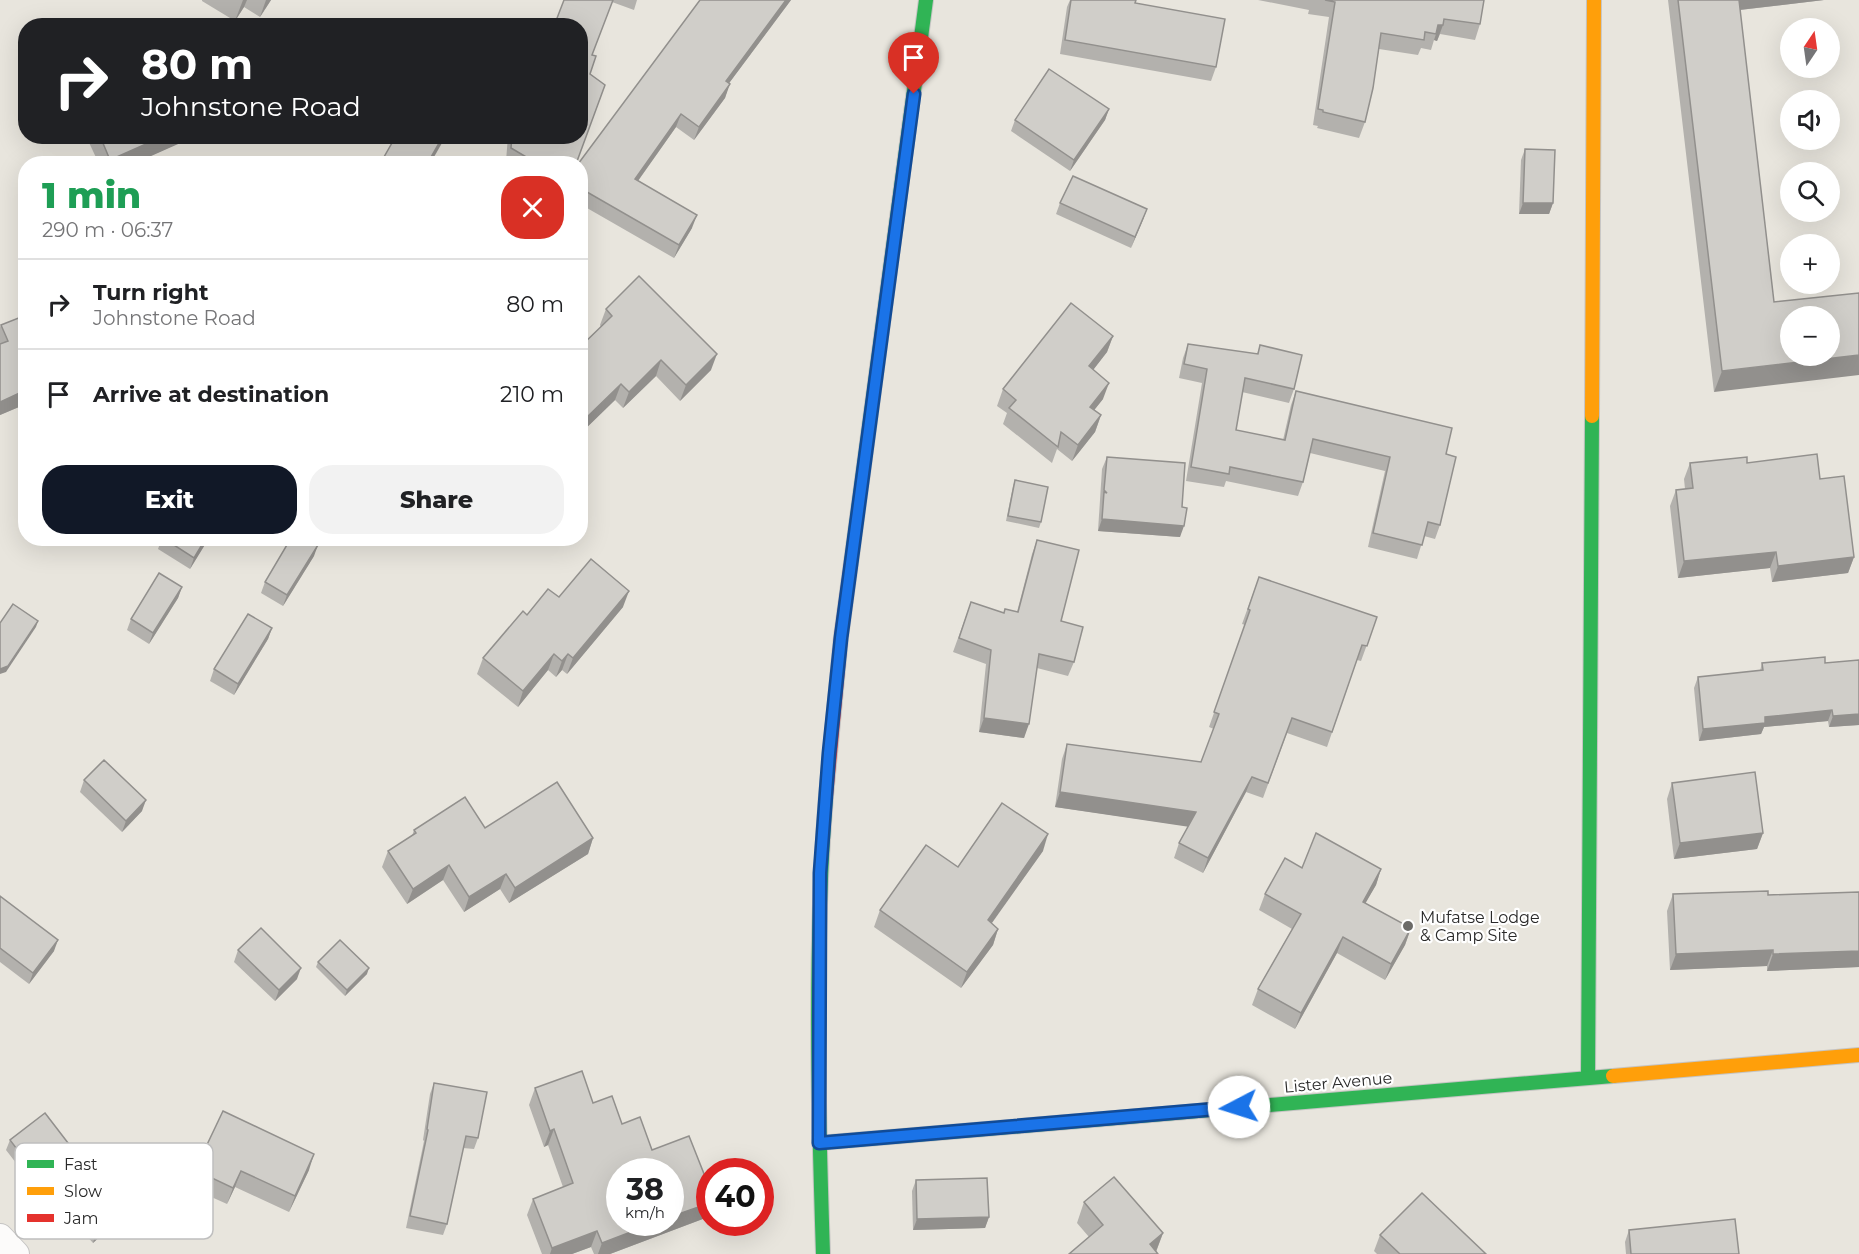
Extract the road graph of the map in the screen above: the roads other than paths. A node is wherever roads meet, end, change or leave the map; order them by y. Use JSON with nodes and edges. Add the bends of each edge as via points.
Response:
{"nodes":[{"id":1,"x":926,"y":0,"type":"edge"},
{"id":2,"x":1594,"y":0,"type":"edge"},
{"id":3,"x":1859,"y":1055,"type":"edge"},
{"id":4,"x":1588,"y":1077,"type":"junction"},
{"id":5,"x":819,"y":1143,"type":"junction"},
{"id":6,"x":0,"y":1237,"type":"edge"},
{"id":7,"x":16,"y":1254,"type":"edge"},
{"id":8,"x":823,"y":1254,"type":"edge"}],
"edges":[{"from":1,"to":5,"type":"street","via":[[829,753],[820,873]]},
{"from":2,"to":4,"type":"street"},
{"from":3,"to":4,"type":"street","name":"Lister Avenue"},
{"from":4,"to":5,"type":"street","name":"Lister Avenue"},
{"from":5,"to":8,"type":"street"},
{"from":6,"to":7,"type":"street"}]}
